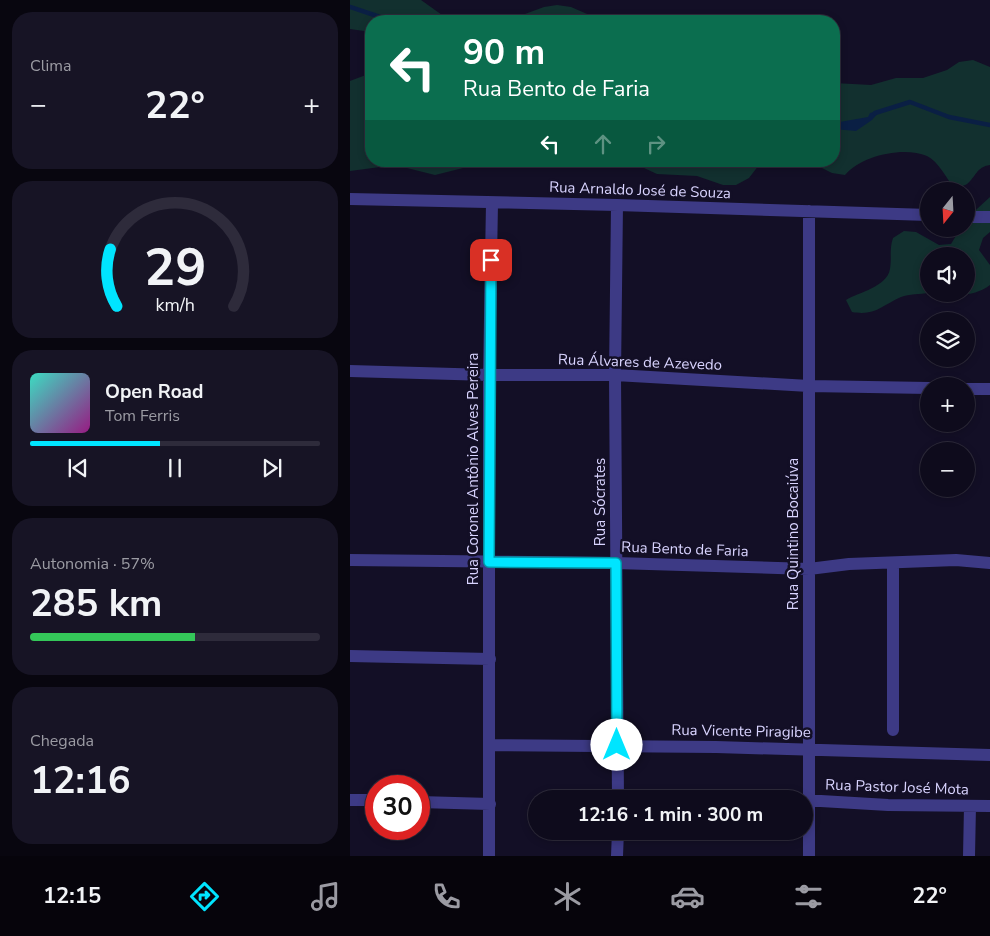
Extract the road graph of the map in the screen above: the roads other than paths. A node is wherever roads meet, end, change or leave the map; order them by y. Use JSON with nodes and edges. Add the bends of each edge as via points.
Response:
{"nodes":[{"id":1,"x":350,"y":199,"type":"edge"},
{"id":2,"x":492,"y":203,"type":"junction"},
{"id":3,"x":617,"y":205,"type":"junction"},
{"id":4,"x":809,"y":212,"type":"junction"},
{"id":5,"x":920,"y":215,"type":"edge"},
{"id":6,"x":975,"y":217,"type":"edge"},
{"id":7,"x":990,"y":217,"type":"edge"},
{"id":8,"x":350,"y":371,"type":"edge"},
{"id":9,"x":489,"y":375,"type":"junction"},
{"id":10,"x":615,"y":375,"type":"junction"},
{"id":11,"x":809,"y":386,"type":"junction"},
{"id":12,"x":920,"y":388,"type":"edge"},
{"id":13,"x":975,"y":389,"type":"edge"},
{"id":14,"x":990,"y":389,"type":"edge"},
{"id":15,"x":350,"y":560,"type":"edge"},
{"id":16,"x":489,"y":562,"type":"junction"},
{"id":17,"x":616,"y":563,"type":"junction"},
{"id":18,"x":893,"y":563,"type":"junction"},
{"id":19,"x":990,"y":563,"type":"edge"},
{"id":20,"x":810,"y":569,"type":"junction"},
{"id":21,"x":350,"y":656,"type":"edge"},
{"id":22,"x":490,"y":659,"type":"junction"},
{"id":23,"x":893,"y":730,"type":"dead end"},
{"id":24,"x":490,"y":745,"type":"junction"},
{"id":25,"x":617,"y":745,"type":"junction"},
{"id":26,"x":810,"y":749,"type":"junction"},
{"id":27,"x":990,"y":755,"type":"edge"},
{"id":28,"x":618,"y":790,"type":"edge"},
{"id":29,"x":808,"y":790,"type":"edge"},
{"id":30,"x":350,"y":800,"type":"edge"},
{"id":31,"x":365,"y":800,"type":"edge"},
{"id":32,"x":813,"y":800,"type":"edge"},
{"id":33,"x":430,"y":802,"type":"edge"},
{"id":34,"x":490,"y":804,"type":"junction"},
{"id":35,"x":970,"y":806,"type":"junction"},
{"id":36,"x":990,"y":806,"type":"edge"},
{"id":37,"x":618,"y":840,"type":"edge"},
{"id":38,"x":808,"y":840,"type":"edge"},
{"id":39,"x":490,"y":856,"type":"edge"},
{"id":40,"x":617,"y":856,"type":"edge"},
{"id":41,"x":809,"y":856,"type":"edge"},
{"id":42,"x":969,"y":856,"type":"edge"}],
"edges":[{"from":1,"to":2,"type":"street","name":"Rua Arnaldo José de Souza"},
{"from":2,"to":3,"type":"street","name":"Rua Arnaldo José de Souza"},
{"from":2,"to":9,"type":"street","name":"Rua Coronel Antônio Alves Pereira"},
{"from":3,"to":4,"type":"street","name":"Rua Arnaldo José de Souza"},
{"from":3,"to":10,"type":"street","name":"Rua Sócrates"},
{"from":4,"to":5,"type":"street","name":"Rua Arnaldo José de Souza"},
{"from":4,"to":11,"type":"street","name":"Rua Quintino Bocaiúva"},
{"from":6,"to":7,"type":"street"},
{"from":8,"to":9,"type":"street","name":"Rua Álvares de Azevedo"},
{"from":9,"to":10,"type":"street","name":"Rua Álvares de Azevedo"},
{"from":9,"to":16,"type":"street","name":"Rua Coronel Antônio Alves Pereira"},
{"from":10,"to":11,"type":"street","name":"Rua Álvares de Azevedo"},
{"from":10,"to":17,"type":"street","name":"Rua Sócrates"},
{"from":11,"to":12,"type":"street","name":"Rua Álvares de Azevedo"},
{"from":11,"to":20,"type":"street","name":"Rua Quintino Bocaiúva"},
{"from":13,"to":14,"type":"street"},
{"from":15,"to":16,"type":"street","name":"Rua Bento de Faria"},
{"from":16,"to":17,"type":"street","name":"Rua Bento de Faria"},
{"from":16,"to":22,"type":"street","name":"Rua Coronel Antônio Alves Pereira"},
{"from":17,"to":20,"type":"street","name":"Rua Bento de Faria"},
{"from":17,"to":25,"type":"street","name":"Rua Sócrates"},
{"from":18,"to":19,"type":"street","name":"Rua Bento de Faria","via":[[956,560]]},
{"from":18,"to":20,"type":"street","name":"Rua Bento de Faria"},
{"from":18,"to":23,"type":"street"},
{"from":20,"to":26,"type":"street","name":"Rua Quintino Bocaiúva"},
{"from":21,"to":22,"type":"street"},
{"from":22,"to":24,"type":"street","name":"Rua Coronel Antônio Alves Pereira"},
{"from":24,"to":25,"type":"street","name":"Rua Vicente Piragibe"},
{"from":24,"to":34,"type":"street","name":"Rua Coronel Antônio Alves Pereira"},
{"from":25,"to":26,"type":"street","name":"Rua Vicente Piragibe"},
{"from":25,"to":28,"type":"street","name":"Rua Sócrates"},
{"from":26,"to":27,"type":"street","name":"Rua Vicente Piragibe"},
{"from":26,"to":29,"type":"street","name":"Rua Quintino Bocaiúva"},
{"from":30,"to":31,"type":"street"},
{"from":32,"to":35,"type":"street","name":"Rua Pastor José Mota"},
{"from":33,"to":34,"type":"street"},
{"from":34,"to":39,"type":"street","name":"Rua Coronel Antônio Alves Pereira"},
{"from":35,"to":36,"type":"street","name":"Rua Pastor José Mota"},
{"from":35,"to":42,"type":"street"},
{"from":37,"to":40,"type":"street"},
{"from":38,"to":41,"type":"street","name":"Rua Quintino Bocaiúva"}]}
